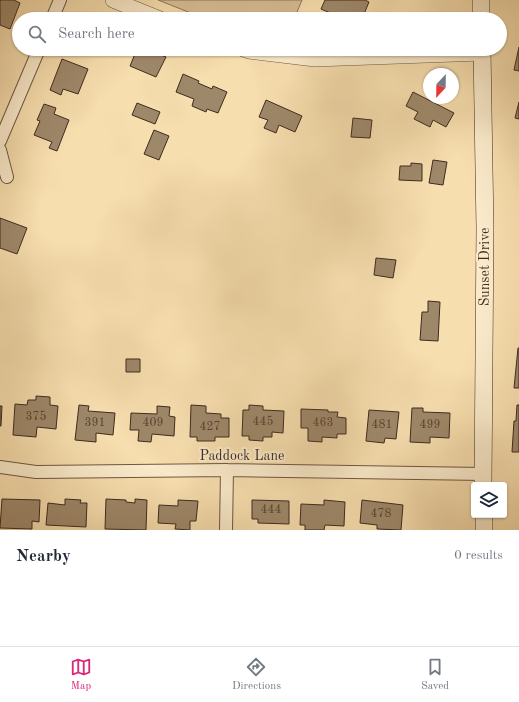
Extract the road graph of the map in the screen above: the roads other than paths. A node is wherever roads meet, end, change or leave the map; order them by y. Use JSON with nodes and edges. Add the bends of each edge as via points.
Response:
{"nodes":[{"id":1,"x":60,"y":0,"type":"edge"},
{"id":2,"x":113,"y":0,"type":"edge"},
{"id":3,"x":481,"y":0,"type":"edge"},
{"id":4,"x":55,"y":12,"type":"edge"},
{"id":5,"x":143,"y":12,"type":"edge"},
{"id":6,"x":481,"y":12,"type":"edge"},
{"id":7,"x":36,"y":56,"type":"edge"},
{"id":8,"x":290,"y":56,"type":"edge"},
{"id":9,"x":378,"y":56,"type":"edge"},
{"id":10,"x":482,"y":56,"type":"edge"},
{"id":11,"x":0,"y":141,"type":"edge"},
{"id":12,"x":0,"y":150,"type":"edge"},
{"id":13,"x":7,"y":177,"type":"dead end"},
{"id":14,"x":0,"y":467,"type":"edge"},
{"id":15,"x":227,"y":470,"type":"junction"},
{"id":16,"x":483,"y":480,"type":"edge"},
{"id":17,"x":484,"y":518,"type":"edge"},
{"id":18,"x":226,"y":530,"type":"edge"},
{"id":19,"x":484,"y":530,"type":"edge"}],
"edges":[{"from":1,"to":4,"type":"street"},
{"from":2,"to":5,"type":"street"},
{"from":3,"to":6,"type":"main road"},
{"from":7,"to":11,"type":"street"},
{"from":8,"to":9,"type":"street","via":[[315,59]]},
{"from":10,"to":16,"type":"main road","name":"Sunset Drive","via":[[485,228]]},
{"from":12,"to":13,"type":"street"},
{"from":14,"to":15,"type":"street","name":"Paddock Lane","via":[[36,472]]},
{"from":15,"to":16,"type":"street","name":"Paddock Lane"},
{"from":15,"to":18,"type":"street"},
{"from":17,"to":19,"type":"main road"}]}
